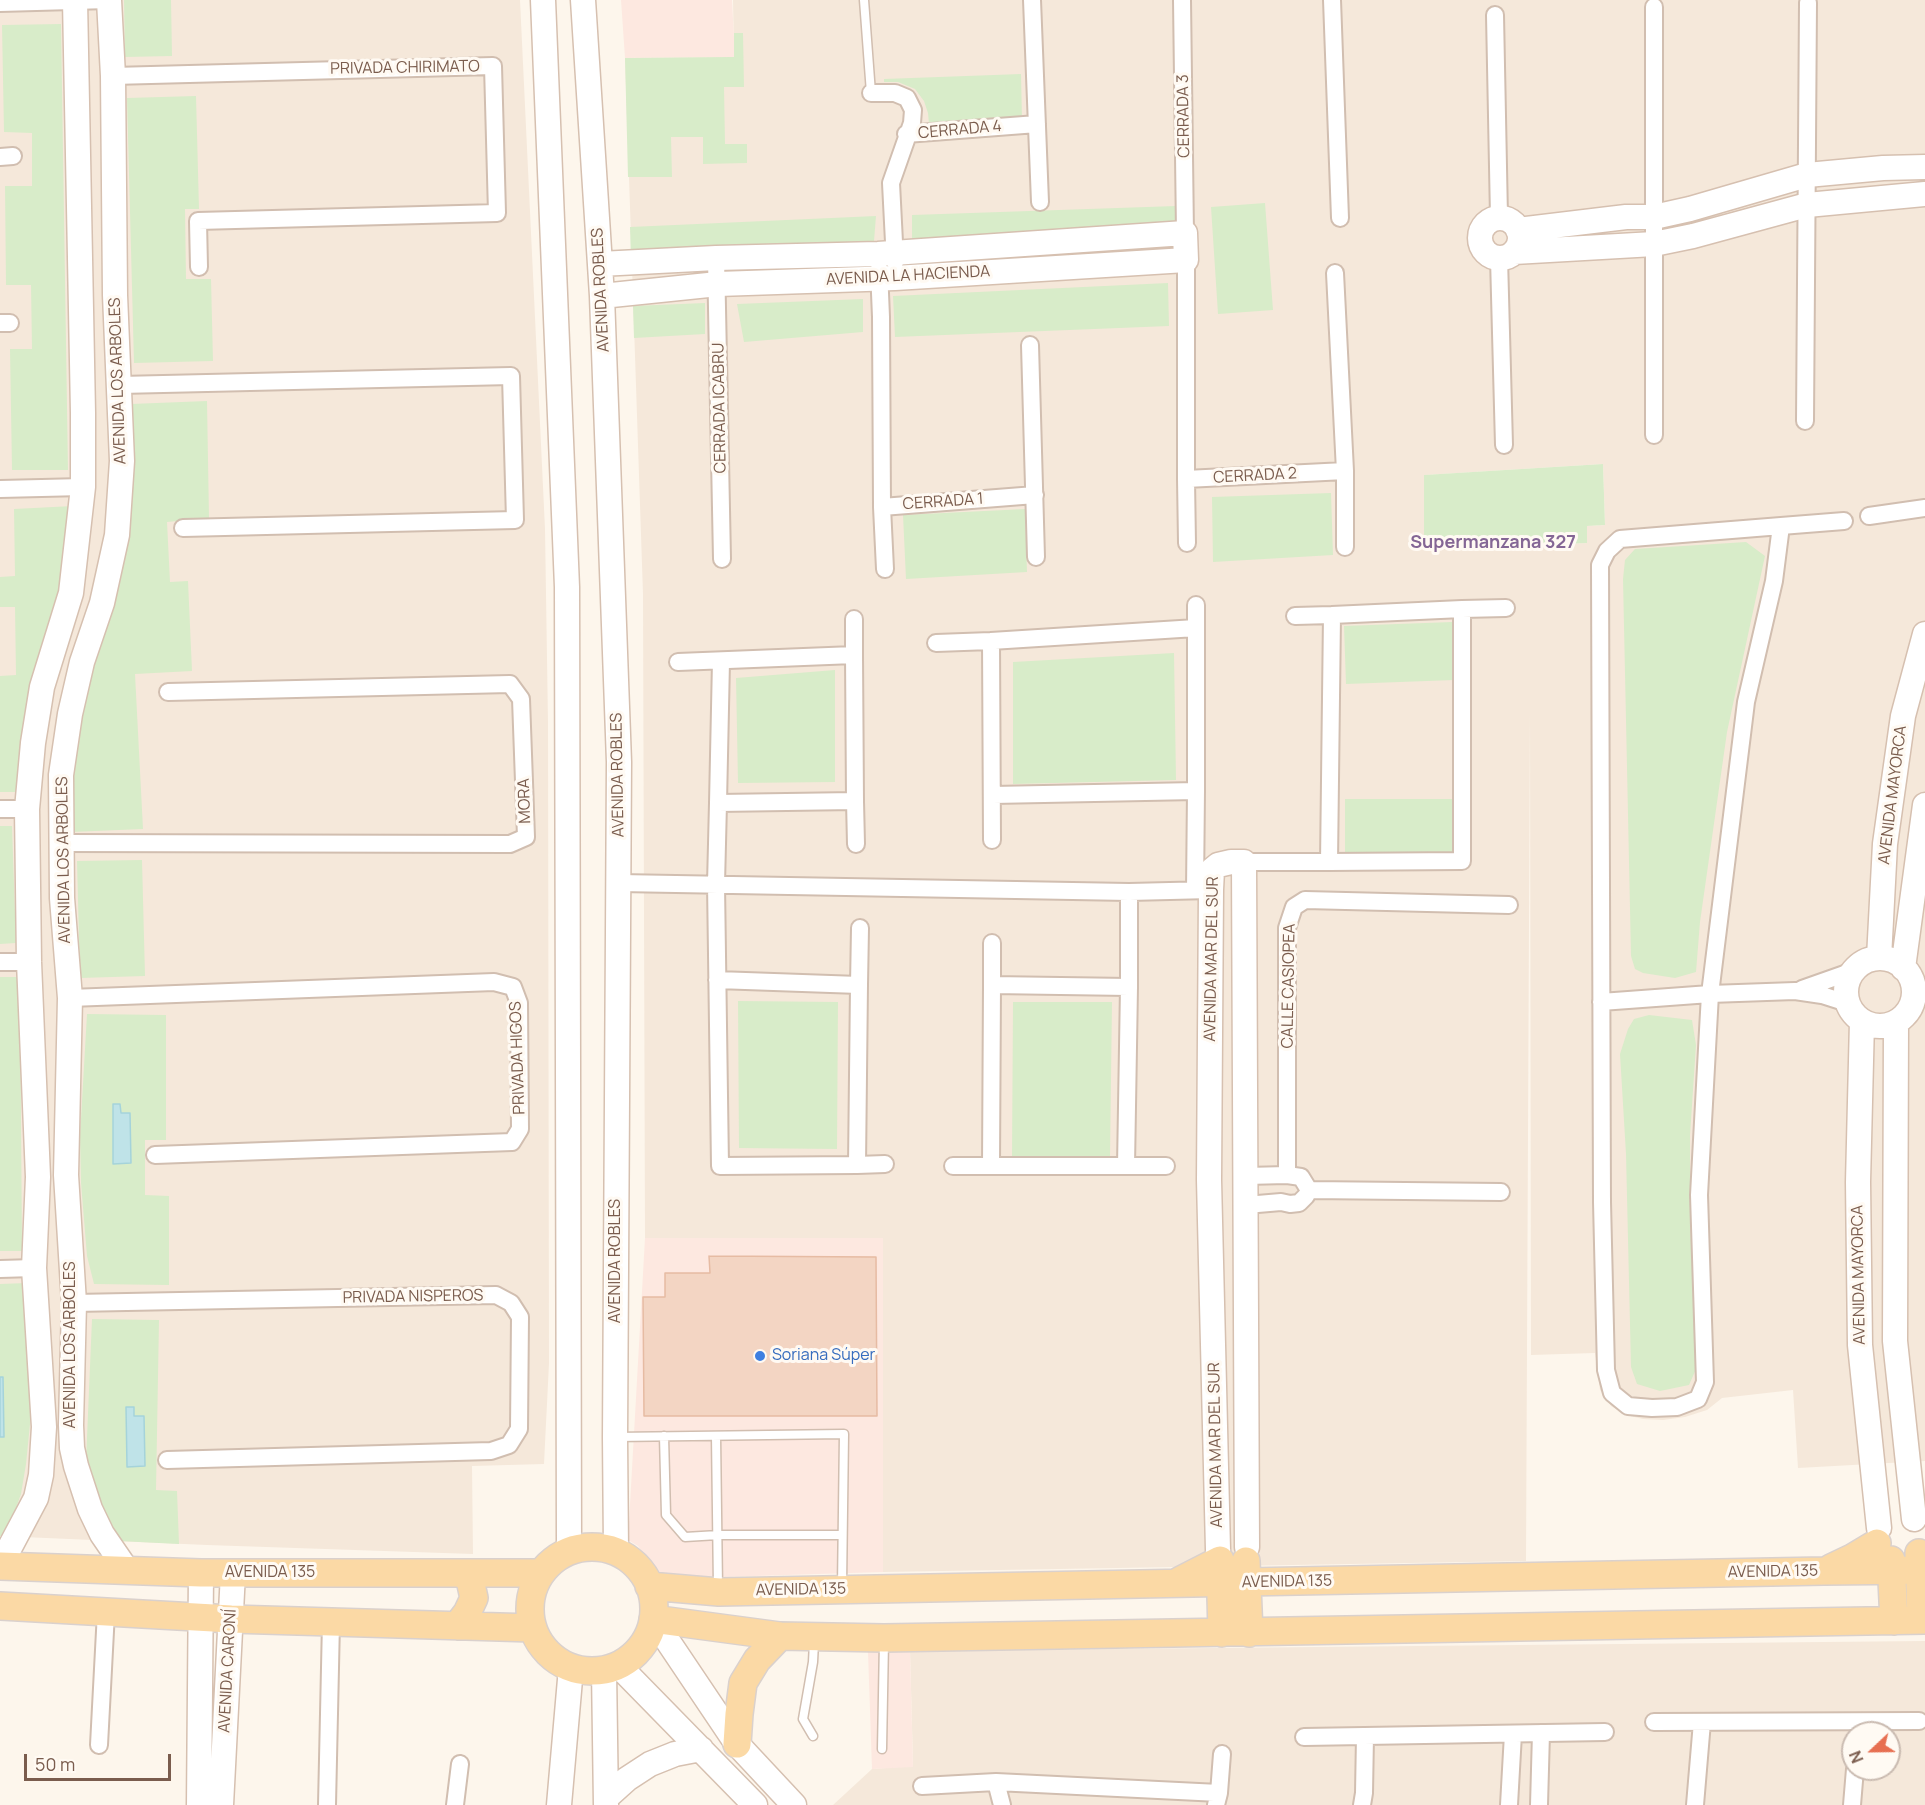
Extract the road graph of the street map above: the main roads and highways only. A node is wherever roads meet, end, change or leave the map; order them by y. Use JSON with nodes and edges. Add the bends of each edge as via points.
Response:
{"nodes":[{"id":1,"x":1921,"y":1549,"type":"edge"},
{"id":2,"x":1885,"y":1550,"type":"junction"},
{"id":3,"x":1233,"y":1564,"type":"junction"},
{"id":4,"x":0,"y":1566,"type":"edge"},
{"id":5,"x":462,"y":1573,"type":"junction"},
{"id":6,"x":540,"y":1573,"type":"junction"},
{"id":7,"x":649,"y":1586,"type":"junction"},
{"id":8,"x":814,"y":1590,"type":"junction"},
{"id":9,"x":0,"y":1606,"type":"edge"},
{"id":10,"x":653,"y":1619,"type":"junction"},
{"id":11,"x":1923,"y":1620,"type":"edge"},
{"id":12,"x":1894,"y":1621,"type":"junction"},
{"id":13,"x":457,"y":1626,"type":"junction"},
{"id":14,"x":532,"y":1628,"type":"junction"},
{"id":15,"x":1222,"y":1633,"type":"junction"},
{"id":16,"x":1249,"y":1633,"type":"junction"},
{"id":17,"x":780,"y":1636,"type":"junction"},
{"id":18,"x":814,"y":1636,"type":"junction"},
{"id":19,"x":744,"y":1753,"type":"road end"}],
"edges":[{"from":1,"to":2,"type":"main road","name":"AVENIDA 135"},
{"from":1,"to":11,"type":"main road"},
{"from":2,"to":3,"type":"main road","name":"AVENIDA 135","via":[[1824,1571],[1283,1582]]},
{"from":2,"to":12,"type":"main road"},
{"from":3,"to":8,"type":"main road","name":"AVENIDA 135","via":[[1172,1584]]},
{"from":3,"to":15,"type":"main road"},
{"from":3,"to":16,"type":"main road"},
{"from":4,"to":5,"type":"main road","name":"AVENIDA 135","via":[[201,1573]]},
{"from":5,"to":6,"type":"main road","name":"AVENIDA 135"},
{"from":5,"to":13,"type":"main road","via":[[470,1580],[474,1598]]},
{"from":6,"to":7,"type":"main road","via":[[569,1550],[592,1546],[627,1557]]},
{"from":6,"to":14,"type":"main road","via":[[530,1599]]},
{"from":7,"to":8,"type":"main road","name":"AVENIDA 135","via":[[718,1592]]},
{"from":7,"to":10,"type":"main road","via":[[654,1602]]},
{"from":8,"to":18,"type":"main road"},
{"from":9,"to":13,"type":"main road"},
{"from":10,"to":14,"type":"main road","via":[[639,1650],[611,1668],[591,1671],[560,1662],[545,1650]]},
{"from":10,"to":17,"type":"main road"},
{"from":11,"to":12,"type":"main road"},
{"from":12,"to":16,"type":"main road"},
{"from":13,"to":14,"type":"main road"},
{"from":15,"to":16,"type":"main road"},
{"from":15,"to":18,"type":"main road"},
{"from":17,"to":18,"type":"main road"},
{"from":17,"to":19,"type":"main road","via":[[757,1660],[743,1683],[738,1713]]}]}
